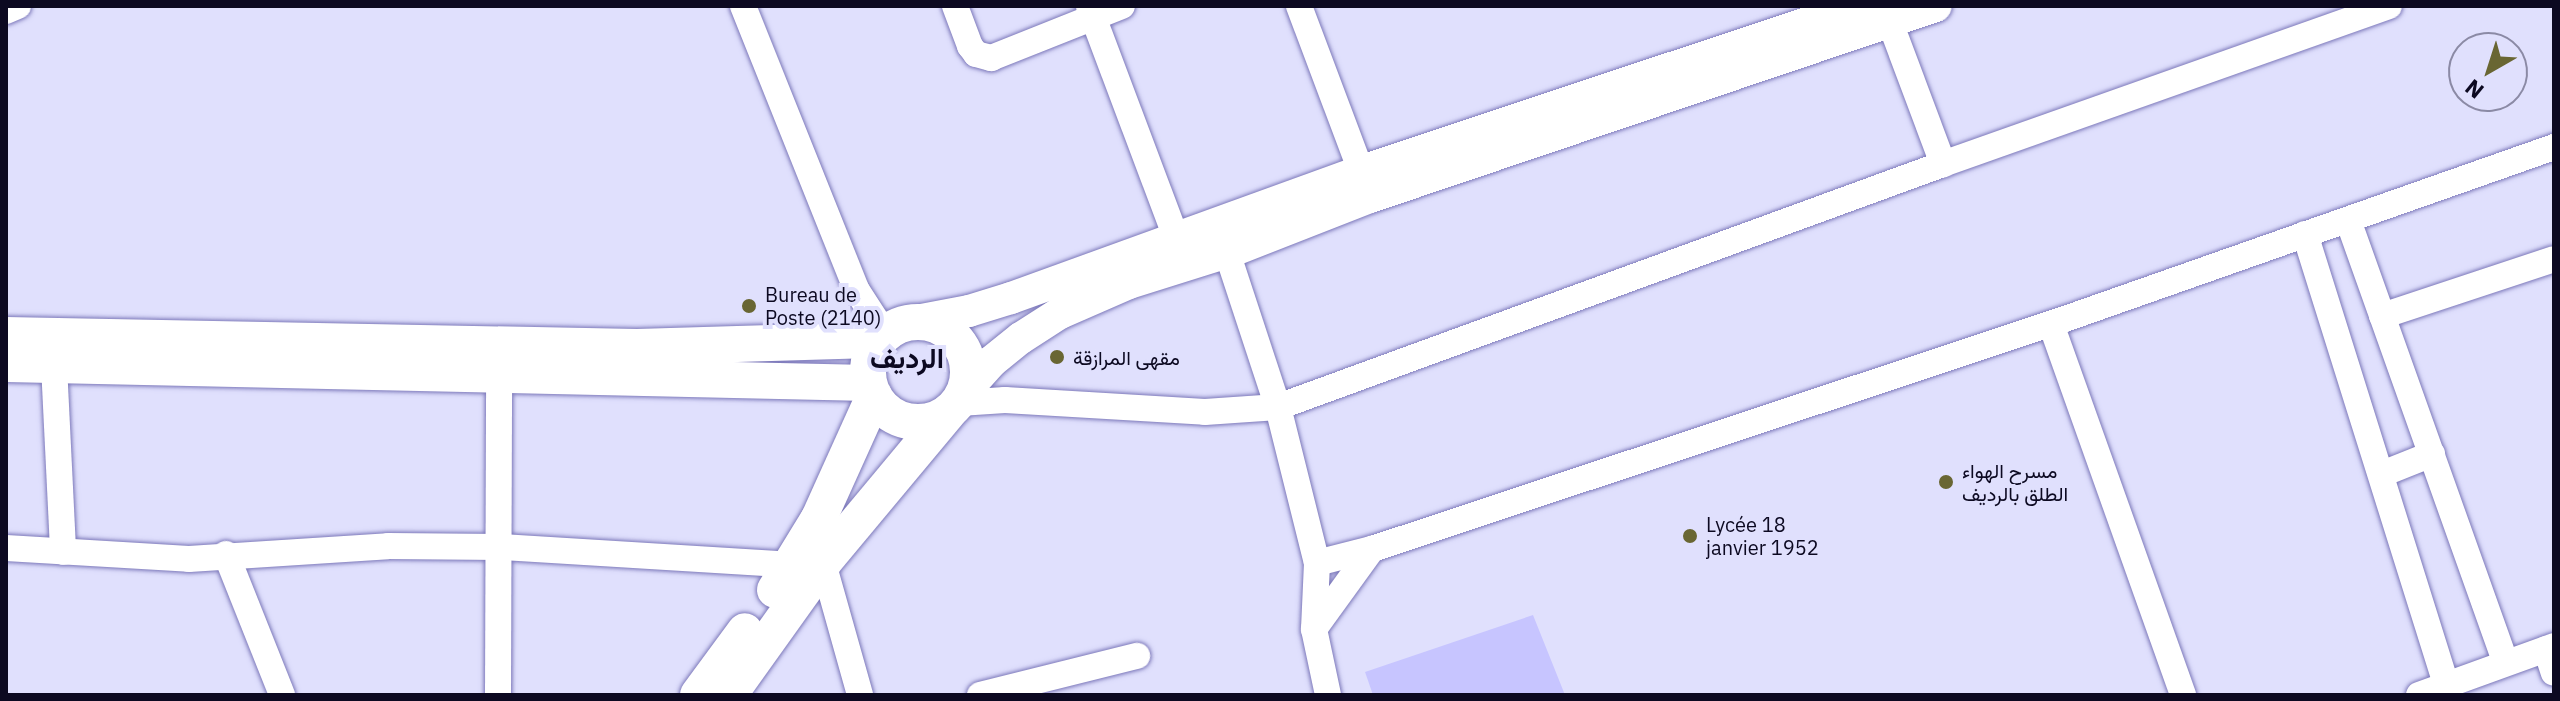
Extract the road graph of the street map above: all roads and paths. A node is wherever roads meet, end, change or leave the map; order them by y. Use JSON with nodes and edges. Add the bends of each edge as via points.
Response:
{"nodes":[{"id":1,"x":18,"y":6,"type":"edge"},
{"id":2,"x":743,"y":6,"type":"edge"},
{"id":3,"x":955,"y":6,"type":"edge"},
{"id":4,"x":1122,"y":6,"type":"edge"},
{"id":5,"x":1299,"y":6,"type":"edge"},
{"id":6,"x":1936,"y":6,"type":"edge"},
{"id":7,"x":2389,"y":6,"type":"edge"},
{"id":8,"x":6,"y":11,"type":"edge"},
{"id":9,"x":1091,"y":11,"type":"edge"},
{"id":10,"x":1874,"y":14,"type":"edge"},
{"id":11,"x":2554,"y":147,"type":"edge"},
{"id":12,"x":1943,"y":164,"type":"junction"},
{"id":13,"x":1366,"y":184,"type":"junction"},
{"id":14,"x":2348,"y":220,"type":"junction"},
{"id":15,"x":2305,"y":234,"type":"junction"},
{"id":16,"x":1222,"y":237,"type":"junction"},
{"id":17,"x":1182,"y":252,"type":"junction"},
{"id":18,"x":2554,"y":259,"type":"edge"},
{"id":19,"x":2382,"y":316,"type":"junction"},
{"id":20,"x":2051,"y":324,"type":"junction"},
{"id":21,"x":892,"y":332,"type":"junction"},
{"id":22,"x":6,"y":335,"type":"edge"},
{"id":23,"x":6,"y":364,"type":"edge"},
{"id":24,"x":54,"y":365,"type":"junction"},
{"id":25,"x":499,"y":374,"type":"junction"},
{"id":26,"x":871,"y":390,"type":"junction"},
{"id":27,"x":958,"y":402,"type":"junction"},
{"id":28,"x":1278,"y":407,"type":"junction"},
{"id":29,"x":2432,"y":454,"type":"junction"},
{"id":30,"x":2382,"y":474,"type":"junction"},
{"id":31,"x":501,"y":547,"type":"junction"},
{"id":32,"x":6,"y":548,"type":"edge"},
{"id":33,"x":1372,"y":549,"type":"junction"},
{"id":34,"x":63,"y":552,"type":"junction"},
{"id":35,"x":226,"y":554,"type":"junction"},
{"id":36,"x":1317,"y":563,"type":"junction"},
{"id":37,"x":808,"y":564,"type":"junction"},
{"id":38,"x":1314,"y":629,"type":"junction"},
{"id":39,"x":1137,"y":656,"type":"dead end"},
{"id":40,"x":2551,"y":656,"type":"edge"},
{"id":41,"x":2505,"y":662,"type":"junction"},
{"id":42,"x":2446,"y":685,"type":"junction"},
{"id":43,"x":282,"y":695,"type":"edge"},
{"id":44,"x":498,"y":695,"type":"edge"},
{"id":45,"x":698,"y":695,"type":"edge"},
{"id":46,"x":729,"y":695,"type":"edge"},
{"id":47,"x":860,"y":695,"type":"edge"},
{"id":48,"x":980,"y":695,"type":"edge"},
{"id":49,"x":1328,"y":695,"type":"edge"},
{"id":50,"x":2183,"y":695,"type":"edge"},
{"id":51,"x":2419,"y":695,"type":"edge"}],
"edges":[{"from":1,"to":8,"type":"street"},
{"from":2,"to":21,"type":"street","via":[[856,289]]},
{"from":3,"to":9,"type":"street","via":[[970,46],[991,58]]},
{"from":4,"to":9,"type":"street"},
{"from":5,"to":13,"type":"street"},
{"from":6,"to":10,"type":"street"},
{"from":7,"to":12,"type":"street"},
{"from":9,"to":17,"type":"street"},
{"from":10,"to":12,"type":"street"},
{"from":10,"to":13,"type":"street"},
{"from":11,"to":14,"type":"street"},
{"from":12,"to":28,"type":"street"},
{"from":13,"to":16,"type":"street"},
{"from":14,"to":15,"type":"street"},
{"from":14,"to":19,"type":"street"},
{"from":15,"to":20,"type":"street"},
{"from":15,"to":30,"type":"street"},
{"from":16,"to":17,"type":"street"},
{"from":16,"to":28,"type":"street"},
{"from":17,"to":21,"type":"street"},
{"from":17,"to":27,"type":"street","via":[[1129,283],[1060,313],[991,362]]},
{"from":18,"to":19,"type":"street"},
{"from":19,"to":29,"type":"street"},
{"from":20,"to":33,"type":"street"},
{"from":20,"to":50,"type":"street"},
{"from":21,"to":22,"type":"main road","via":[[637,347]]},
{"from":21,"to":26,"type":"main road","via":[[871,353]]},
{"from":21,"to":27,"type":"main road","via":[[945,329],[958,340],[969,373]]},
{"from":23,"to":24,"type":"main road"},
{"from":24,"to":25,"type":"main road"},
{"from":24,"to":34,"type":"street"},
{"from":25,"to":26,"type":"main road"},
{"from":25,"to":31,"type":"street"},
{"from":26,"to":27,"type":"main road","via":[[893,416],[921,423]]},
{"from":26,"to":37,"type":"main road","via":[[819,518]]},
{"from":27,"to":28,"type":"street","via":[[1205,412]]},
{"from":27,"to":37,"type":"main road"},
{"from":28,"to":36,"type":"street"},
{"from":29,"to":30,"type":"street"},
{"from":29,"to":41,"type":"street"},
{"from":30,"to":42,"type":"street"},
{"from":31,"to":35,"type":"street"},
{"from":31,"to":37,"type":"street"},
{"from":31,"to":44,"type":"street"},
{"from":32,"to":34,"type":"street"},
{"from":33,"to":36,"type":"street"},
{"from":33,"to":38,"type":"street"},
{"from":34,"to":35,"type":"street","via":[[189,559]]},
{"from":35,"to":43,"type":"street"},
{"from":36,"to":38,"type":"street"},
{"from":37,"to":45,"type":"main road"},
{"from":37,"to":46,"type":"main road"},
{"from":37,"to":47,"type":"street"},
{"from":38,"to":49,"type":"street"},
{"from":39,"to":48,"type":"street"},
{"from":40,"to":41,"type":"street"},
{"from":41,"to":42,"type":"street"},
{"from":42,"to":51,"type":"street"}]}
